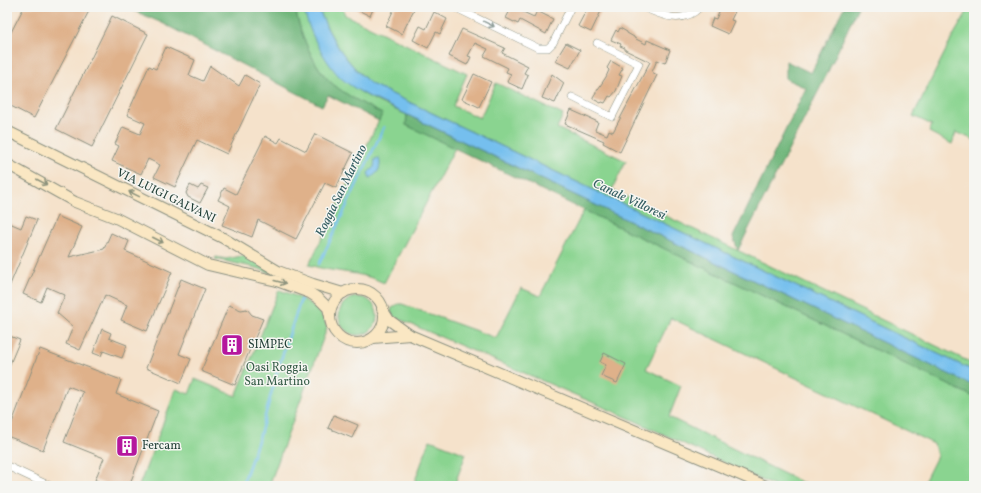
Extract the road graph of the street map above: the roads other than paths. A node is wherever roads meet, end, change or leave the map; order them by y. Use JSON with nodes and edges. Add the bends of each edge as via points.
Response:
{"nodes":[{"id":1,"x":454,"y":7,"type":"edge"},
{"id":2,"x":571,"y":7,"type":"edge"},
{"id":3,"x":643,"y":7,"type":"edge"},
{"id":4,"x":700,"y":7,"type":"edge"},
{"id":5,"x":597,"y":43,"type":"dead end"},
{"id":6,"x":572,"y":97,"type":"dead end"},
{"id":7,"x":7,"y":131,"type":"edge"},
{"id":8,"x":7,"y":164,"type":"edge"},
{"id":9,"x":311,"y":289,"type":"junction"},
{"id":10,"x":343,"y":293,"type":"junction"},
{"id":11,"x":382,"y":309,"type":"junction"},
{"id":12,"x":330,"y":316,"type":"junction"},
{"id":13,"x":410,"y":335,"type":"junction"},
{"id":14,"x":373,"y":338,"type":"junction"},
{"id":15,"x":7,"y":466,"type":"edge"},
{"id":16,"x":50,"y":486,"type":"edge"},
{"id":17,"x":766,"y":486,"type":"edge"}],
"edges":[{"from":1,"to":2,"type":"street","one_way":true,"via":[[538,48],[548,48],[553,43]]},
{"from":3,"to":4,"type":"street","via":[[665,17],[677,18],[691,15]]},
{"from":5,"to":6,"type":"street","via":[[639,64],[612,117]]},
{"from":9,"to":7,"type":"main road","name":"VIA LUIGI GALVANI","one_way":true,"via":[[223,238]]},
{"from":8,"to":9,"type":"main road","one_way":true,"via":[[75,202],[116,218],[208,265]]},
{"from":9,"to":10,"type":"main road"},
{"from":9,"to":12,"type":"main road","via":[[328,308]]},
{"from":10,"to":11,"type":"main road","via":[[352,290],[366,292],[374,296]]},
{"from":10,"to":12,"type":"main road","via":[[334,303]]},
{"from":11,"to":13,"type":"main road","via":[[390,320]]},
{"from":11,"to":14,"type":"main road","via":[[382,325]]},
{"from":12,"to":14,"type":"main road","via":[[332,327],[344,340],[358,343]]},
{"from":13,"to":14,"type":"main road"},
{"from":13,"to":17,"type":"main road"},
{"from":15,"to":16,"type":"street"}]}
